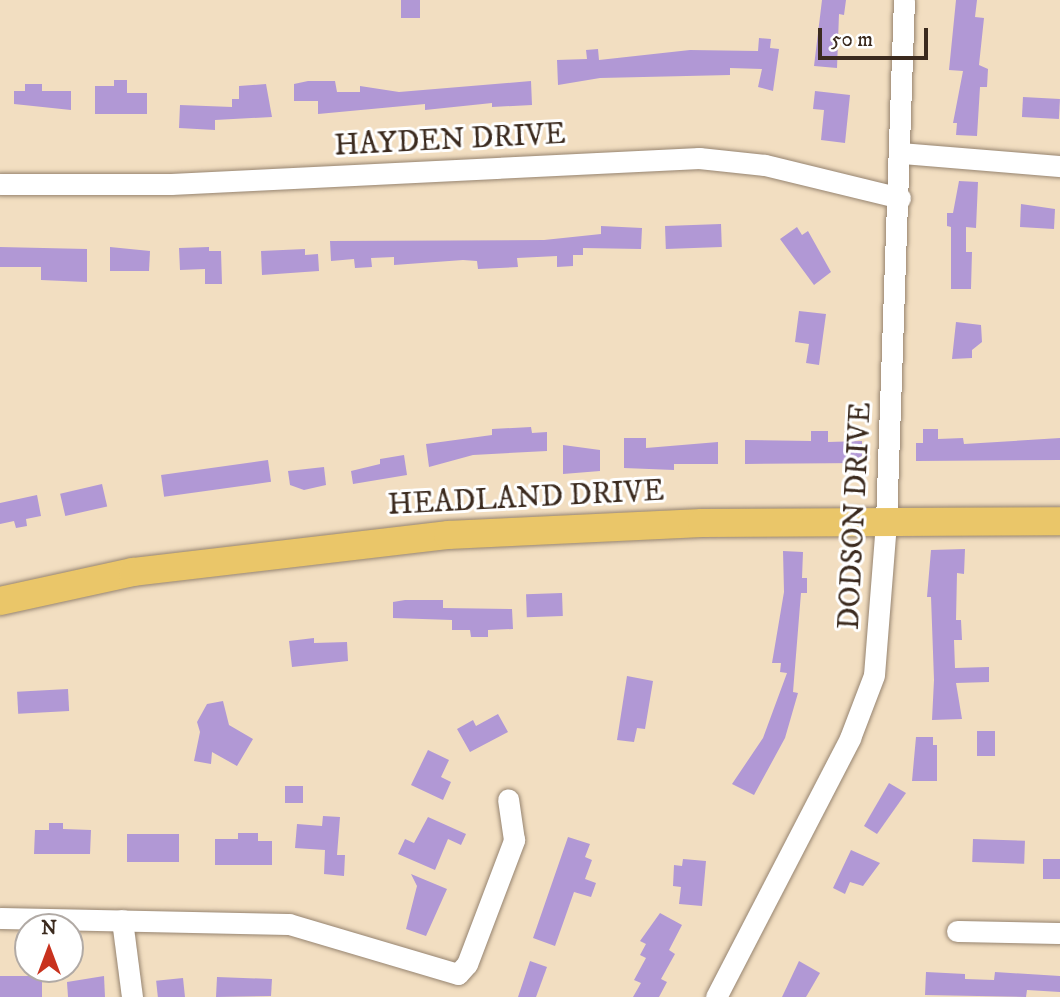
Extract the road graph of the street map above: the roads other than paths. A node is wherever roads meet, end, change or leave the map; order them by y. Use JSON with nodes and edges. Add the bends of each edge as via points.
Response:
{"nodes":[{"id":1,"x":905,"y":0,"type":"edge"},
{"id":2,"x":901,"y":153,"type":"junction"},
{"id":3,"x":1060,"y":166,"type":"edge"},
{"id":4,"x":0,"y":184,"type":"edge"},
{"id":5,"x":900,"y":198,"type":"junction"},
{"id":6,"x":1060,"y":521,"type":"edge"},
{"id":7,"x":886,"y":522,"type":"junction"},
{"id":8,"x":0,"y":601,"type":"edge"},
{"id":9,"x":508,"y":799,"type":"dead end"},
{"id":10,"x":0,"y":918,"type":"edge"},
{"id":11,"x":121,"y":920,"type":"junction"},
{"id":12,"x":957,"y":931,"type":"dead end"},
{"id":13,"x":1060,"y":933,"type":"edge"},
{"id":14,"x":132,"y":997,"type":"edge"},
{"id":15,"x":716,"y":997,"type":"edge"}],
"edges":[{"from":1,"to":2,"type":"street","name":"DODSON DRIVE"},
{"from":2,"to":3,"type":"street"},
{"from":2,"to":5,"type":"street","name":"DODSON DRIVE"},
{"from":4,"to":5,"type":"street","name":"HAYDEN DRIVE","via":[[171,184],[699,158],[765,165]]},
{"from":5,"to":7,"type":"street","name":"DODSON DRIVE"},
{"from":6,"to":7,"type":"main road","name":"HEADLAND DRIVE"},
{"from":7,"to":8,"type":"main road","name":"HEADLAND DRIVE","via":[[702,523],[434,536],[133,572]]},
{"from":7,"to":15,"type":"street","name":"DODSON DRIVE","via":[[880,642],[863,708]]},
{"from":9,"to":11,"type":"street","via":[[514,840],[467,964],[458,974],[289,924]]},
{"from":10,"to":11,"type":"street"},
{"from":11,"to":14,"type":"street"},
{"from":12,"to":13,"type":"street"}]}
